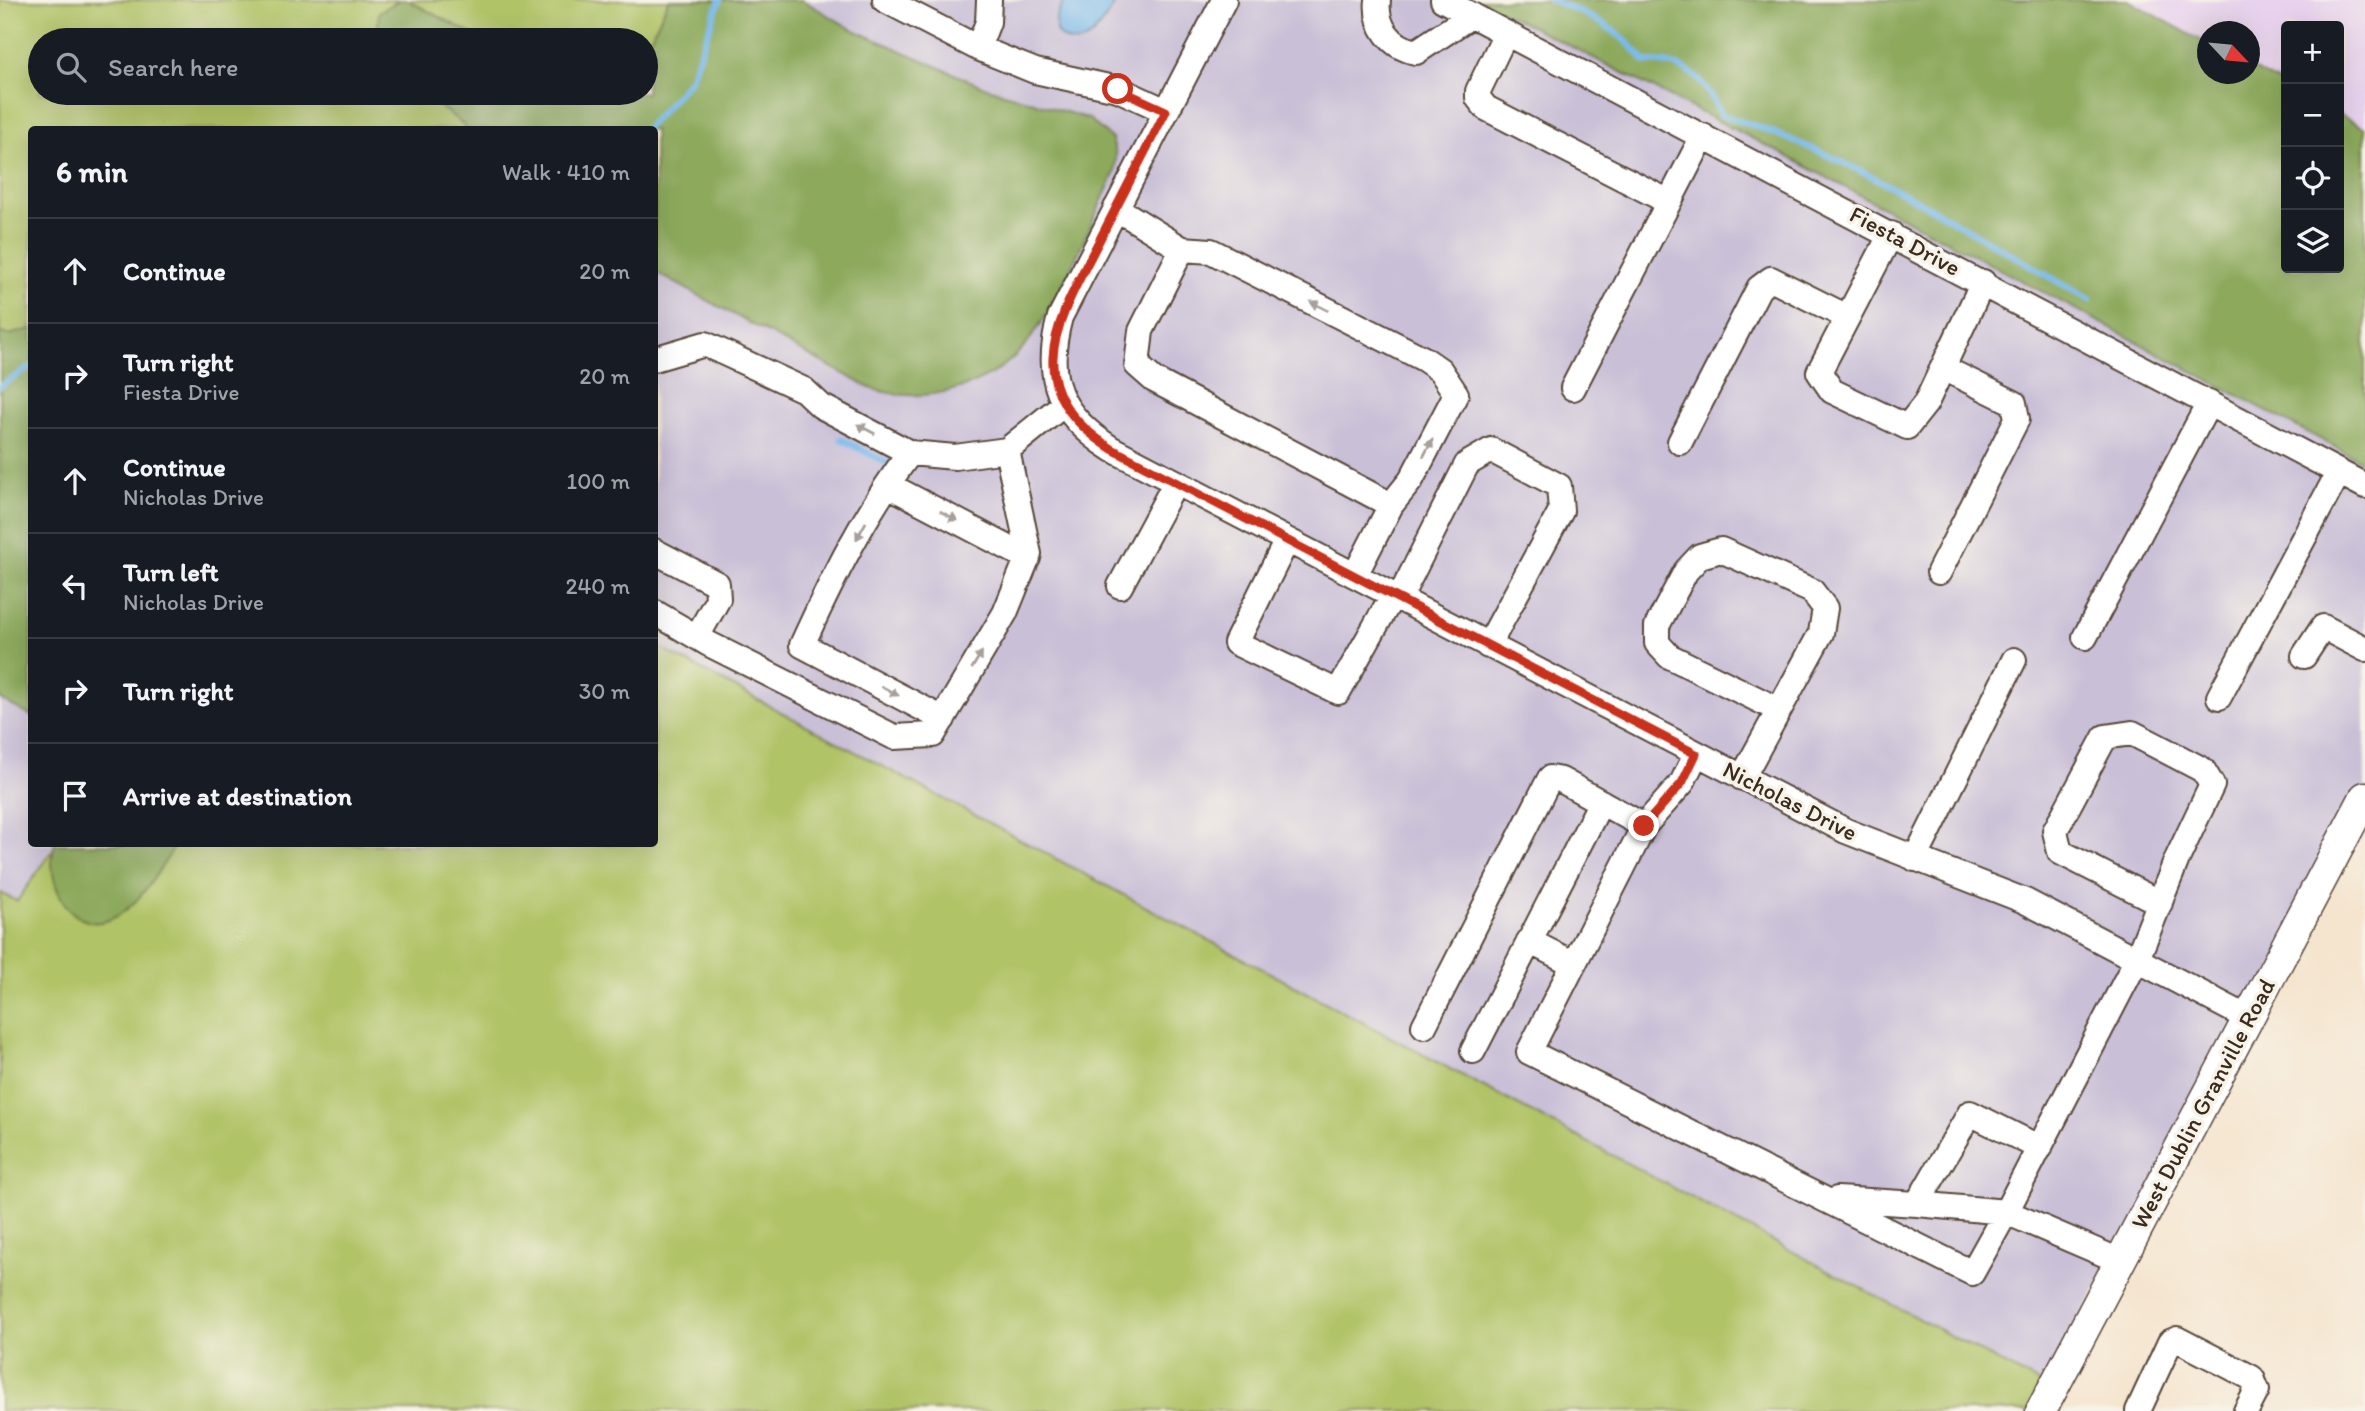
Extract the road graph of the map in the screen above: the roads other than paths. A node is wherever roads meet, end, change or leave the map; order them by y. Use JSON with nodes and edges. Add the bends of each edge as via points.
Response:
{"nodes":[{"id":1,"x":885,"y":0,"type":"edge"},
{"id":2,"x":989,"y":0,"type":"edge"},
{"id":3,"x":1224,"y":0,"type":"edge"},
{"id":4,"x":1378,"y":0,"type":"edge"},
{"id":5,"x":1443,"y":0,"type":"edge"},
{"id":6,"x":1472,"y":15,"type":"junction"},
{"id":7,"x":1506,"y":33,"type":"junction"},
{"id":8,"x":978,"y":48,"type":"junction"},
{"id":9,"x":1166,"y":111,"type":"junction"},
{"id":10,"x":1703,"y":136,"type":"junction"},
{"id":11,"x":1669,"y":202,"type":"junction"},
{"id":12,"x":1116,"y":208,"type":"junction"},
{"id":13,"x":1891,"y":234,"type":"junction"},
{"id":14,"x":1182,"y":249,"type":"junction"},
{"id":15,"x":1983,"y":282,"type":"junction"},
{"id":16,"x":1847,"y":317,"type":"junction"},
{"id":17,"x":658,"y":358,"type":"edge"},
{"id":18,"x":1943,"y":368,"type":"junction"},
{"id":19,"x":1573,"y":388,"type":"dead end"},
{"id":20,"x":2209,"y":403,"type":"junction"},
{"id":21,"x":1065,"y":404,"type":"junction"},
{"id":22,"x":1680,"y":442,"type":"dead end"},
{"id":23,"x":1007,"y":450,"type":"junction"},
{"id":24,"x":911,"y":453,"type":"junction"},
{"id":25,"x":2339,"y":472,"type":"junction"},
{"id":26,"x":1176,"y":482,"type":"junction"},
{"id":27,"x":888,"y":485,"type":"junction"},
{"id":28,"x":2365,"y":486,"type":"edge"},
{"id":29,"x":1391,"y":505,"type":"junction"},
{"id":30,"x":1287,"y":540,"type":"junction"},
{"id":31,"x":658,"y":553,"type":"edge"},
{"id":32,"x":1028,"y":558,"type":"junction"},
{"id":33,"x":1939,"y":572,"type":"dead end"},
{"id":34,"x":1355,"y":575,"type":"junction"},
{"id":35,"x":1120,"y":586,"type":"dead end"},
{"id":36,"x":1396,"y":597,"type":"junction"},
{"id":37,"x":658,"y":614,"type":"edge"},
{"id":38,"x":697,"y":637,"type":"junction"},
{"id":39,"x":2085,"y":637,"type":"dead end"},
{"id":40,"x":1488,"y":646,"type":"junction"},
{"id":41,"x":2365,"y":649,"type":"edge"},
{"id":42,"x":2304,"y":656,"type":"dead end"},
{"id":43,"x":2014,"y":660,"type":"dead end"},
{"id":44,"x":2219,"y":697,"type":"dead end"},
{"id":45,"x":1779,"y":710,"type":"junction"},
{"id":46,"x":943,"y":719,"type":"junction"},
{"id":47,"x":1696,"y":754,"type":"junction"},
{"id":48,"x":1742,"y":778,"type":"junction"},
{"id":49,"x":2365,"y":797,"type":"edge"},
{"id":50,"x":1601,"y":802,"type":"junction"},
{"id":51,"x":1644,"y":826,"type":"junction"},
{"id":52,"x":1915,"y":859,"type":"junction"},
{"id":53,"x":2160,"y":903,"type":"junction"},
{"id":54,"x":1530,"y":941,"type":"junction"},
{"id":55,"x":2137,"y":959,"type":"junction"},
{"id":56,"x":1574,"y":964,"type":"junction"},
{"id":57,"x":2248,"y":1017,"type":"junction"},
{"id":58,"x":1424,"y":1027,"type":"dead end"},
{"id":59,"x":1473,"y":1051,"type":"dead end"},
{"id":60,"x":2040,"y":1148,"type":"junction"},
{"id":61,"x":1826,"y":1198,"type":"junction"},
{"id":62,"x":1917,"y":1205,"type":"junction"},
{"id":63,"x":2006,"y":1212,"type":"junction"},
{"id":64,"x":2120,"y":1261,"type":"junction"},
{"id":65,"x":2041,"y":1411,"type":"edge"},
{"id":66,"x":2138,"y":1411,"type":"edge"},
{"id":67,"x":2246,"y":1411,"type":"edge"}],
"edges":[{"from":1,"to":8,"type":"street"},
{"from":2,"to":8,"type":"street","via":[[989,22]]},
{"from":3,"to":9,"type":"street"},
{"from":4,"to":6,"type":"street","via":[[1387,37],[1416,52]]},
{"from":5,"to":6,"type":"street","name":"Fiesta Drive"},
{"from":6,"to":7,"type":"street","name":"Fiesta Drive"},
{"from":7,"to":10,"type":"street","name":"Fiesta Drive"},
{"from":7,"to":11,"type":"street","via":[[1478,91],[1486,108]]},
{"from":8,"to":9,"type":"street","via":[[1035,71],[1118,89]]},
{"from":9,"to":12,"type":"street","name":"Nicholas Drive"},
{"from":10,"to":11,"type":"street"},
{"from":10,"to":13,"type":"street","name":"Fiesta Drive"},
{"from":11,"to":19,"type":"street"},
{"from":12,"to":14,"type":"street"},
{"from":12,"to":21,"type":"street","name":"Nicholas Drive","via":[[1069,298],[1054,339],[1055,382]]},
{"from":13,"to":15,"type":"street","name":"Fiesta Drive"},
{"from":13,"to":16,"type":"street"},
{"from":14,"to":29,"type":"street","via":[[1140,331],[1137,365],[1154,380]]},
{"from":29,"to":14,"type":"street","one_way":true,"via":[[1411,480],[1456,394],[1440,370],[1212,251]]},
{"from":15,"to":18,"type":"street"},
{"from":15,"to":20,"type":"street","name":"Fiesta Drive"},
{"from":16,"to":18,"type":"street","via":[[1819,372],[1832,391],[1907,427]]},
{"from":16,"to":22,"type":"street","via":[[1771,279],[1759,288]]},
{"from":24,"to":17,"type":"street","one_way":true,"via":[[821,406],[804,390],[705,344]]},
{"from":18,"to":33,"type":"street","via":[[2014,403],[2017,419]]},
{"from":20,"to":25,"type":"street","name":"Fiesta Drive"},
{"from":20,"to":39,"type":"street"},
{"from":21,"to":23,"type":"street"},
{"from":21,"to":26,"type":"street","name":"Nicholas Drive","via":[[1091,436]]},
{"from":23,"to":24,"type":"street","via":[[955,457]]},
{"from":23,"to":32,"type":"street"},
{"from":24,"to":27,"type":"street"},
{"from":25,"to":28,"type":"street","name":"Fiesta Drive"},
{"from":25,"to":44,"type":"street"},
{"from":26,"to":30,"type":"street","name":"Nicholas Drive"},
{"from":26,"to":35,"type":"street"},
{"from":27,"to":32,"type":"street","one_way":true},
{"from":27,"to":46,"type":"street","one_way":true,"via":[[802,645]]},
{"from":29,"to":34,"type":"street"},
{"from":30,"to":34,"type":"street","name":"Nicholas Drive"},
{"from":30,"to":36,"type":"street","via":[[1236,643],[1338,692]]},
{"from":31,"to":38,"type":"street","via":[[717,583],[718,599]]},
{"from":46,"to":32,"type":"street","one_way":true,"via":[[1005,614]]},
{"from":34,"to":36,"type":"street","name":"Nicholas Drive"},
{"from":36,"to":40,"type":"street","name":"Nicholas Drive"},
{"from":36,"to":40,"type":"street","via":[[1467,464],[1492,450],[1559,486],[1561,511]]},
{"from":37,"to":38,"type":"street"},
{"from":38,"to":46,"type":"street","via":[[894,737],[933,735]]},
{"from":40,"to":47,"type":"street","name":"Nicholas Drive"},
{"from":41,"to":42,"type":"street","via":[[2323,627]]},
{"from":43,"to":52,"type":"street"},
{"from":45,"to":45,"type":"street","via":[[1821,633],[1825,608],[1812,591],[1721,550],[1700,556],[1686,571],[1657,626],[1657,643],[1669,656]]},
{"from":45,"to":48,"type":"street"},
{"from":47,"to":48,"type":"street","name":"Nicholas Drive"},
{"from":47,"to":51,"type":"street","via":[[1682,783]]},
{"from":48,"to":52,"type":"street","name":"Nicholas Drive","via":[[1846,831]]},
{"from":49,"to":57,"type":"main road","name":"West Dublin Granville Road"},
{"from":50,"to":51,"type":"street"},
{"from":50,"to":54,"type":"street"},
{"from":50,"to":58,"type":"street","via":[[1550,778]]},
{"from":51,"to":56,"type":"street"},
{"from":52,"to":55,"type":"street","name":"Nicholas Drive","via":[[2025,901]]},
{"from":53,"to":53,"type":"street","via":[[2212,785],[2203,770],[2132,733],[2105,737],[2055,831],[2060,852]]},
{"from":53,"to":55,"type":"street"},
{"from":54,"to":56,"type":"street"},
{"from":54,"to":59,"type":"street"},
{"from":55,"to":57,"type":"street","name":"Nicholas Drive"},
{"from":55,"to":60,"type":"street"},
{"from":56,"to":61,"type":"street","via":[[1529,1052]]},
{"from":57,"to":64,"type":"main road","name":"West Dublin Granville Road"},
{"from":60,"to":62,"type":"street","via":[[1970,1113]]},
{"from":60,"to":63,"type":"street"},
{"from":61,"to":62,"type":"street"},
{"from":61,"to":63,"type":"street","via":[[1972,1273]]},
{"from":62,"to":63,"type":"street"},
{"from":63,"to":64,"type":"street"},
{"from":64,"to":65,"type":"main road","name":"West Dublin Granville Road"},
{"from":66,"to":67,"type":"street","via":[[2170,1342],[2177,1339],[2252,1378],[2257,1390]]}]}
